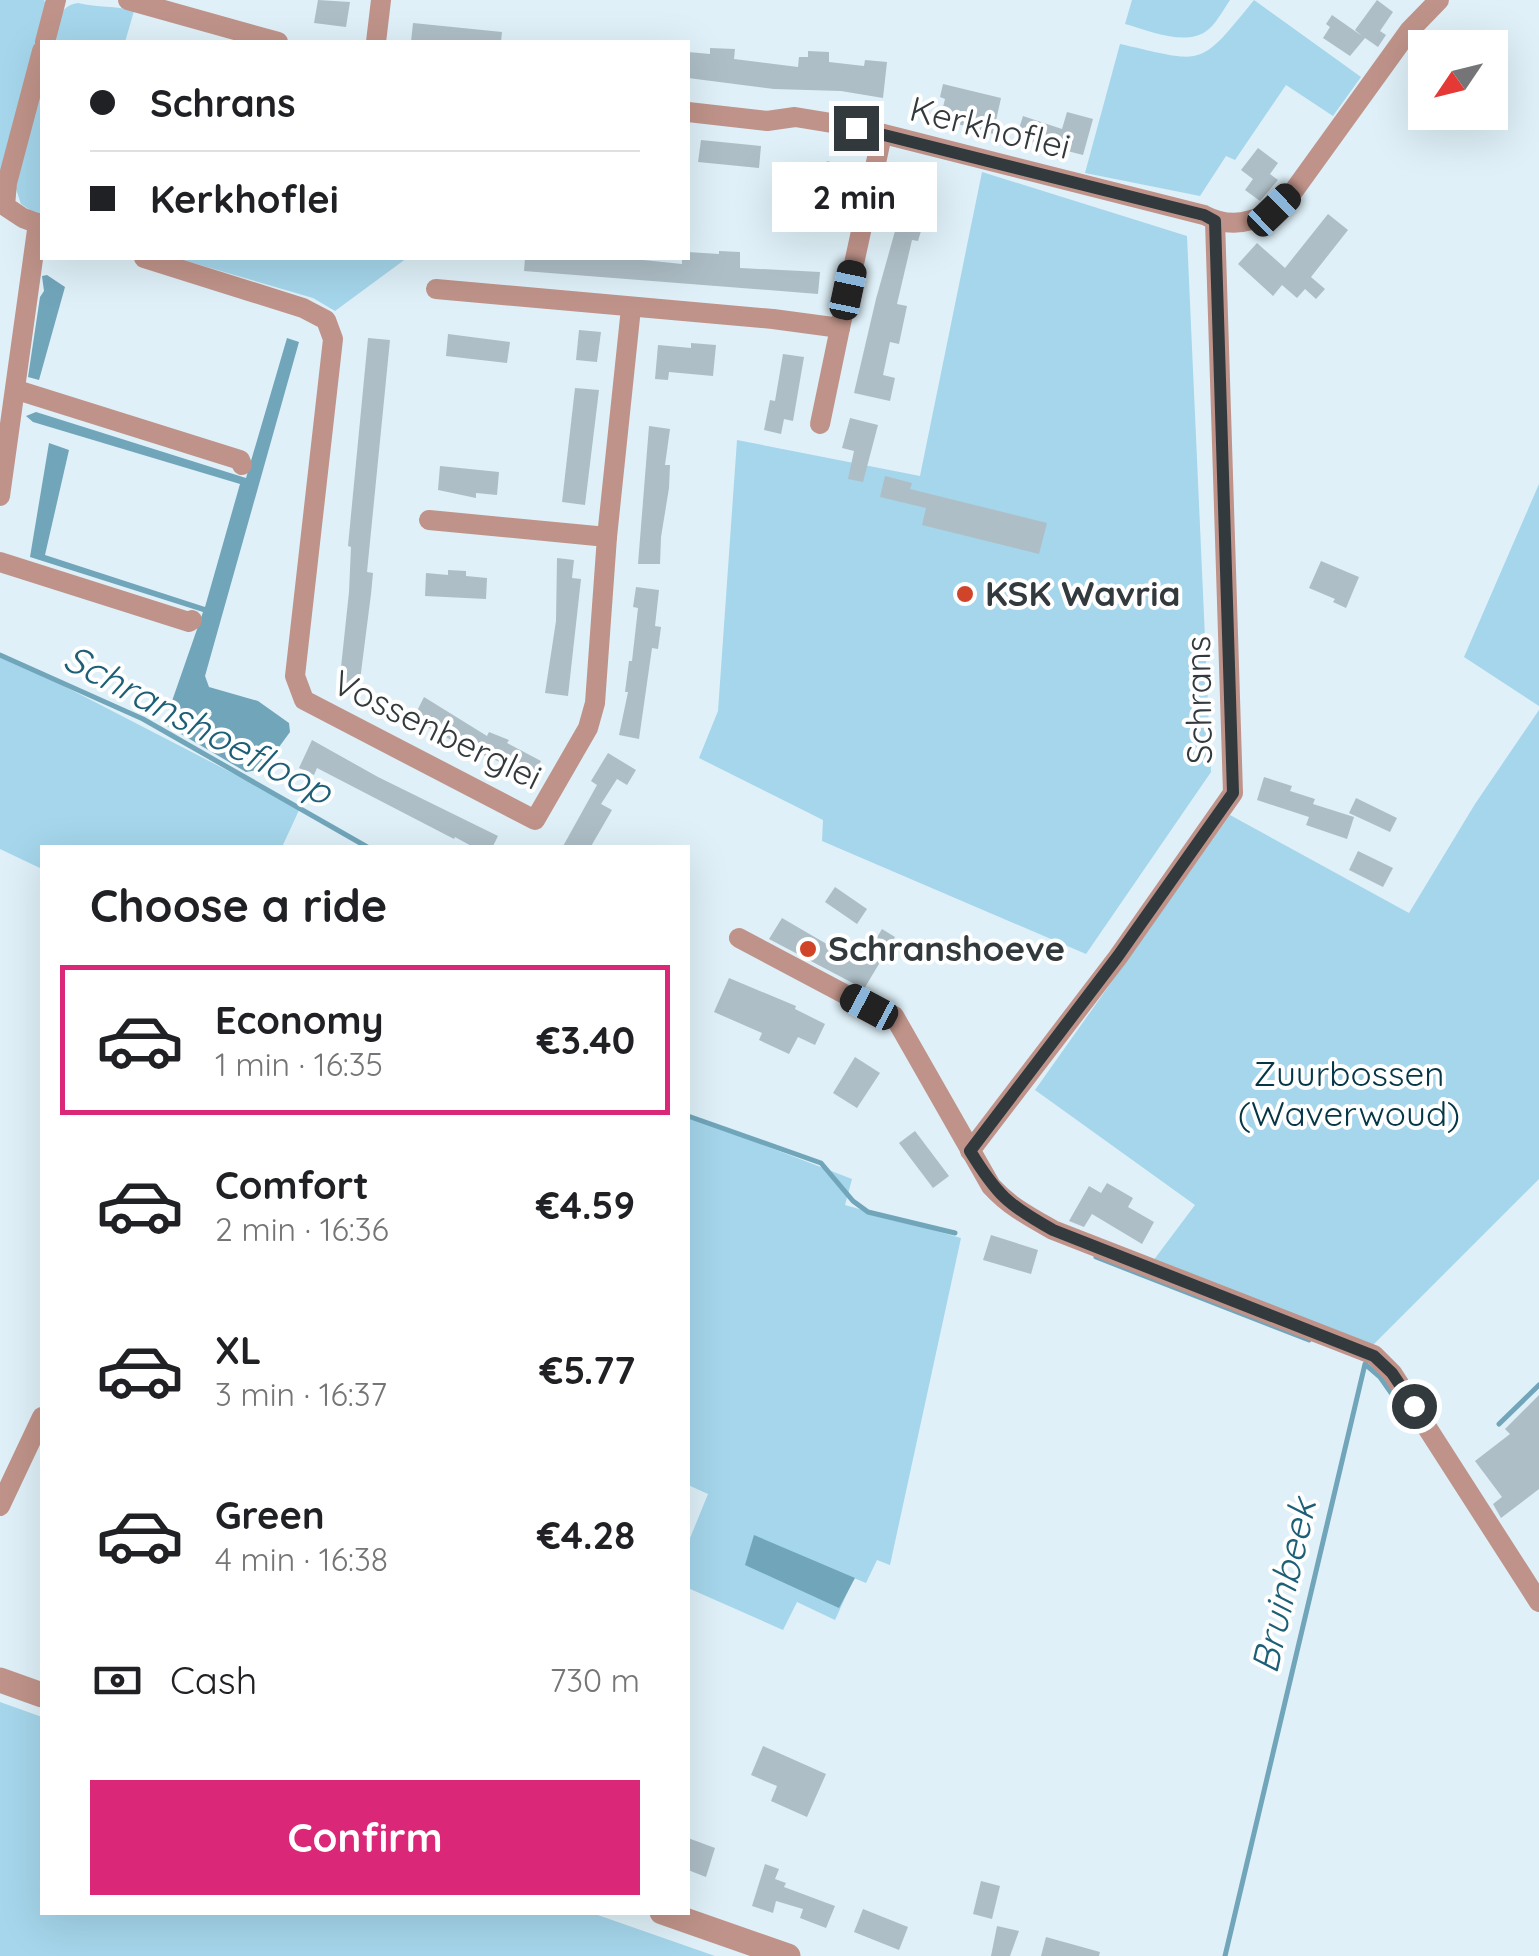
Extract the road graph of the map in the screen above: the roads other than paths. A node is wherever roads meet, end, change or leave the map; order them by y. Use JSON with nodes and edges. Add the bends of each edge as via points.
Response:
{"nodes":[{"id":1,"x":56,"y":0,"type":"edge"},
{"id":2,"x":128,"y":0,"type":"edge"},
{"id":3,"x":381,"y":0,"type":"edge"},
{"id":4,"x":1439,"y":0,"type":"edge"},
{"id":5,"x":46,"y":40,"type":"edge"},
{"id":6,"x":271,"y":40,"type":"edge"},
{"id":7,"x":376,"y":40,"type":"edge"},
{"id":8,"x":40,"y":59,"type":"edge"},
{"id":9,"x":690,"y":112,"type":"edge"},
{"id":10,"x":882,"y":135,"type":"junction"},
{"id":11,"x":1215,"y":221,"type":"junction"},
{"id":12,"x":40,"y":224,"type":"edge"},
{"id":13,"x":150,"y":260,"type":"edge"},
{"id":14,"x":436,"y":289,"type":"dead end"},
{"id":15,"x":630,"y":308,"type":"junction"},
{"id":16,"x":840,"y":328,"type":"junction"},
{"id":17,"x":16,"y":390,"type":"junction"},
{"id":18,"x":820,"y":424,"type":"dead end"},
{"id":19,"x":242,"y":465,"type":"dead end"},
{"id":20,"x":0,"y":496,"type":"edge"},
{"id":21,"x":429,"y":520,"type":"dead end"},
{"id":22,"x":608,"y":537,"type":"junction"},
{"id":23,"x":0,"y":562,"type":"edge"},
{"id":24,"x":192,"y":620,"type":"dead end"},
{"id":25,"x":739,"y":938,"type":"dead end"},
{"id":26,"x":970,"y":1151,"type":"junction"},
{"id":27,"x":40,"y":1421,"type":"edge"},
{"id":28,"x":0,"y":1506,"type":"edge"},
{"id":29,"x":1539,"y":1602,"type":"edge"},
{"id":30,"x":0,"y":1680,"type":"edge"},
{"id":31,"x":40,"y":1694,"type":"edge"},
{"id":32,"x":671,"y":1915,"type":"edge"},
{"id":33,"x":788,"y":1956,"type":"edge"}],
"edges":[{"from":1,"to":5,"type":"street"},
{"from":2,"to":6,"type":"street"},
{"from":3,"to":7,"type":"street"},
{"from":4,"to":11,"type":"street","via":[[1409,31],[1290,196],[1254,220]]},
{"from":8,"to":12,"type":"street","via":[[5,206]]},
{"from":9,"to":10,"type":"street","name":"Kerkhoflei","via":[[766,121],[795,116]]},
{"from":10,"to":11,"type":"street","name":"Kerkhoflei"},
{"from":10,"to":16,"type":"street"},
{"from":11,"to":26,"type":"street","name":"Schrans","via":[[1233,793]]},
{"from":12,"to":17,"type":"street"},
{"from":13,"to":22,"type":"street","name":"Vossenberglei","via":[[326,320],[332,338],[294,676],[304,700],[535,820],[588,728],[595,703]]},
{"from":14,"to":15,"type":"street"},
{"from":15,"to":16,"type":"street"},
{"from":15,"to":22,"type":"street","name":"Vossenberglei"},
{"from":16,"to":18,"type":"street"},
{"from":17,"to":19,"type":"street"},
{"from":17,"to":20,"type":"street"},
{"from":21,"to":22,"type":"street"},
{"from":23,"to":24,"type":"street"},
{"from":25,"to":26,"type":"street","via":[[894,1016]]},
{"from":26,"to":29,"type":"street","via":[[1005,1202],[1053,1230],[1374,1356],[1392,1373]]},
{"from":27,"to":28,"type":"street"},
{"from":30,"to":31,"type":"street"},
{"from":32,"to":33,"type":"street"}]}
